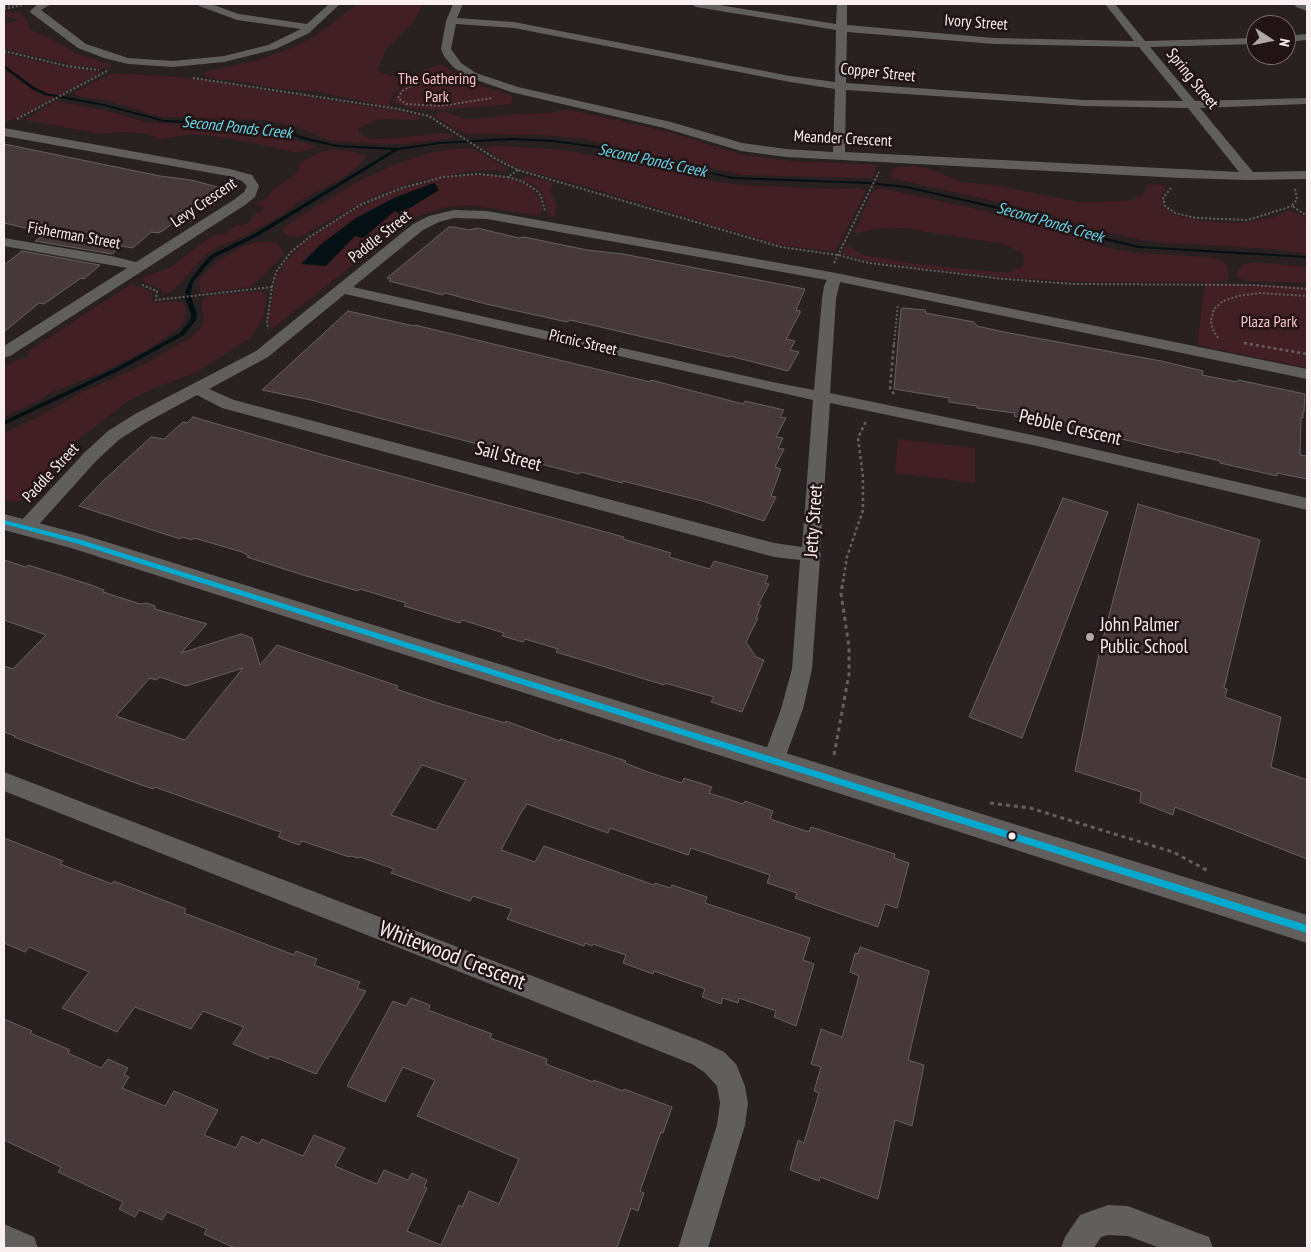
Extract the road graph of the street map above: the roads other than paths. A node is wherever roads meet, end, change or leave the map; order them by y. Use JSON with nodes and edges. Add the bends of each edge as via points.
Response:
{"nodes":[{"id":1,"x":203,"y":4,"type":"edge"},
{"id":2,"x":336,"y":4,"type":"edge"},
{"id":3,"x":458,"y":4,"type":"edge"},
{"id":4,"x":696,"y":4,"type":"edge"},
{"id":5,"x":842,"y":4,"type":"edge"},
{"id":6,"x":1110,"y":4,"type":"edge"},
{"id":7,"x":1300,"y":4,"type":"edge"},
{"id":8,"x":42,"y":5,"type":"edge"},
{"id":9,"x":1307,"y":7,"type":"edge"},
{"id":10,"x":452,"y":21,"type":"junction"},
{"id":11,"x":310,"y":27,"type":"junction"},
{"id":12,"x":841,"y":28,"type":"junction"},
{"id":13,"x":1246,"y":40,"type":"edge"},
{"id":14,"x":1142,"y":44,"type":"junction"},
{"id":15,"x":840,"y":86,"type":"junction"},
{"id":16,"x":1307,"y":101,"type":"edge"},
{"id":17,"x":1193,"y":105,"type":"junction"},
{"id":18,"x":4,"y":132,"type":"edge"},
{"id":19,"x":839,"y":156,"type":"junction"},
{"id":20,"x":1307,"y":174,"type":"edge"},
{"id":21,"x":1249,"y":176,"type":"junction"},
{"id":22,"x":4,"y":242,"type":"edge"},
{"id":23,"x":138,"y":267,"type":"junction"},
{"id":24,"x":834,"y":273,"type":"junction"},
{"id":25,"x":343,"y":289,"type":"junction"},
{"id":26,"x":4,"y":353,"type":"edge"},
{"id":27,"x":1307,"y":374,"type":"edge"},
{"id":28,"x":197,"y":389,"type":"junction"},
{"id":29,"x":822,"y":396,"type":"junction"},
{"id":30,"x":1307,"y":504,"type":"edge"},
{"id":31,"x":15,"y":524,"type":"edge"},
{"id":32,"x":812,"y":555,"type":"junction"},
{"id":33,"x":773,"y":761,"type":"junction"},
{"id":34,"x":4,"y":781,"type":"edge"},
{"id":35,"x":1307,"y":929,"type":"edge"},
{"id":36,"x":4,"y":1239,"type":"edge"},
{"id":37,"x":23,"y":1248,"type":"edge"},
{"id":38,"x":693,"y":1248,"type":"edge"},
{"id":39,"x":1076,"y":1248,"type":"edge"},
{"id":40,"x":1198,"y":1248,"type":"edge"}],
"edges":[{"from":1,"to":11,"type":"street","via":[[237,17]]},
{"from":2,"to":11,"type":"street"},
{"from":3,"to":10,"type":"street","name":"Meander Crescent"},
{"from":4,"to":12,"type":"street","name":"Ivory Street"},
{"from":5,"to":12,"type":"street"},
{"from":6,"to":14,"type":"street","name":"Spring Street"},
{"from":7,"to":9,"type":"street"},
{"from":8,"to":11,"type":"street","via":[[36,11],[82,46],[116,58],[147,63],[198,63],[242,56],[282,43]]},
{"from":10,"to":15,"type":"street","name":"Copper Street","via":[[514,25]]},
{"from":10,"to":19,"type":"street","name":"Meander Crescent","via":[[446,49],[457,65],[472,75],[515,90],[667,125],[741,147]]},
{"from":12,"to":14,"type":"street","name":"Ivory Street","via":[[1012,42]]},
{"from":12,"to":15,"type":"street"},
{"from":13,"to":14,"type":"street","name":"Ivory Street"},
{"from":14,"to":17,"type":"street","name":"Spring Street"},
{"from":15,"to":17,"type":"street","name":"Copper Street","via":[[1013,100]]},
{"from":15,"to":19,"type":"street"},
{"from":16,"to":17,"type":"street","name":"Copper Street"},
{"from":17,"to":21,"type":"street","name":"Spring Street"},
{"from":18,"to":23,"type":"street","name":"Levy Crescent","via":[[230,172],[251,182],[250,194],[240,202]]},
{"from":19,"to":21,"type":"street","name":"Meander Crescent"},
{"from":20,"to":21,"type":"street","name":"Meander Crescent"},
{"from":22,"to":23,"type":"street","name":"Fisherman Street","via":[[105,258]]},
{"from":23,"to":26,"type":"street","name":"Levy Crescent"},
{"from":24,"to":25,"type":"street","name":"Paddle Street","via":[[466,214],[443,216],[418,227]]},
{"from":24,"to":27,"type":"street","via":[[1012,314]]},
{"from":24,"to":29,"type":"street","name":"Jetty Street"},
{"from":25,"to":28,"type":"street","name":"Paddle Street","via":[[262,354]]},
{"from":25,"to":29,"type":"street","name":"Picnic Street"},
{"from":28,"to":31,"type":"street","name":"Paddle Street","via":[[114,435]]},
{"from":28,"to":32,"type":"street","name":"Sail Street","via":[[228,404],[774,550]]},
{"from":29,"to":30,"type":"street","name":"Pebble Crescent","via":[[1037,441]]},
{"from":29,"to":32,"type":"street","name":"Jetty Street"},
{"from":31,"to":33,"type":"street"},
{"from":32,"to":33,"type":"street","name":"Jetty Street","via":[[802,669]]},
{"from":33,"to":35,"type":"street"},
{"from":34,"to":38,"type":"street","name":"Whitewood Crescent","via":[[701,1054],[714,1062],[726,1074],[734,1103],[731,1125]]},
{"from":36,"to":37,"type":"street"},
{"from":39,"to":40,"type":"street","via":[[1091,1226],[1108,1220],[1128,1221]]}]}
